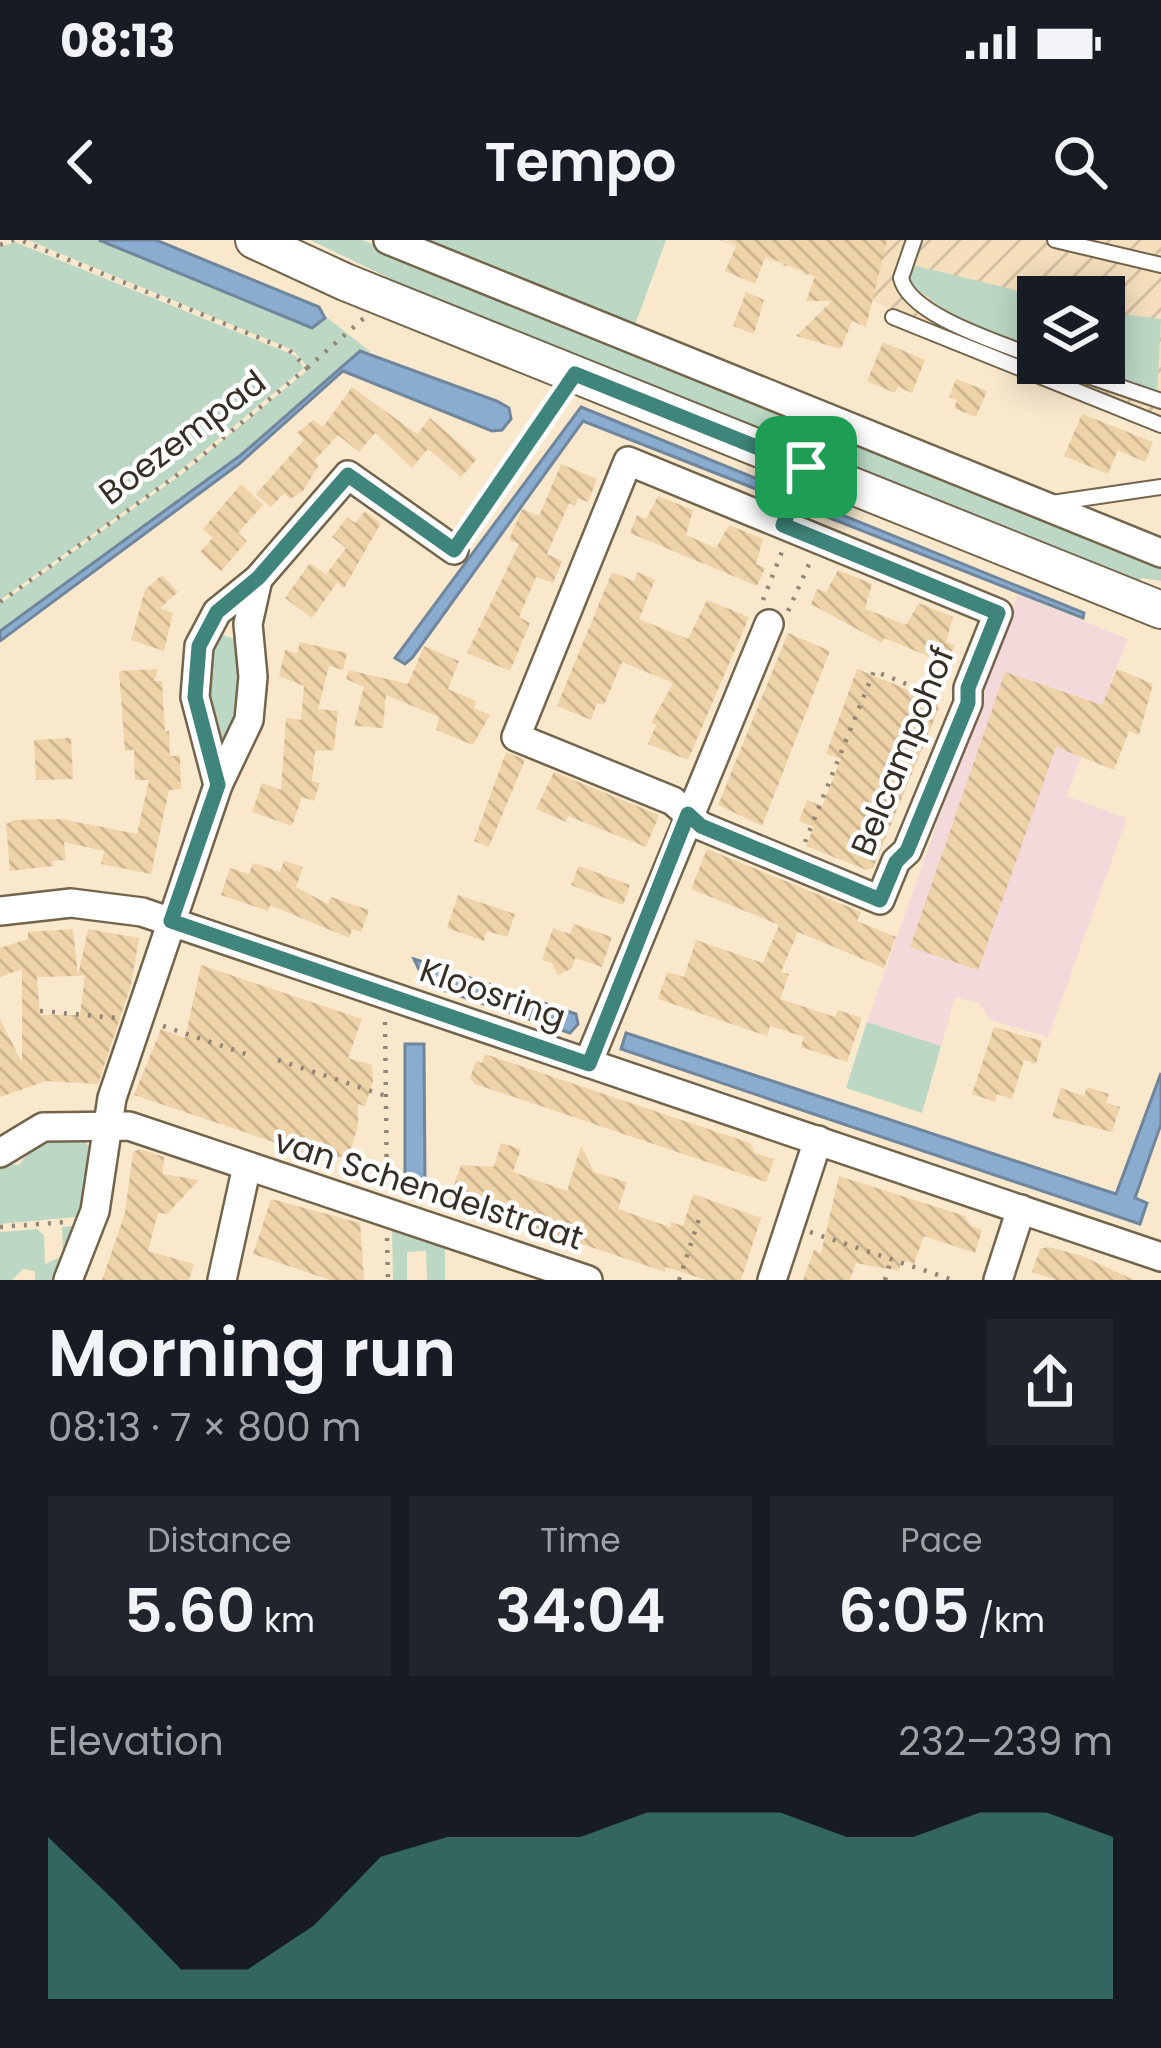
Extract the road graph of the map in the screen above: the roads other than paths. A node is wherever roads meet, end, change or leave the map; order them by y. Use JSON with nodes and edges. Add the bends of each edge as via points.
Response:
{"nodes":[{"id":1,"x":254,"y":240,"type":"edge"},
{"id":2,"x":293,"y":240,"type":"edge"},
{"id":3,"x":388,"y":240,"type":"edge"},
{"id":4,"x":914,"y":240,"type":"edge"},
{"id":5,"x":1055,"y":240,"type":"edge"},
{"id":6,"x":1161,"y":266,"type":"edge"},
{"id":7,"x":385,"y":297,"type":"junction"},
{"id":8,"x":893,"y":317,"type":"dead end"},
{"id":9,"x":1017,"y":349,"type":"edge"},
{"id":10,"x":1111,"y":384,"type":"edge"},
{"id":11,"x":1161,"y":401,"type":"edge"},
{"id":12,"x":1161,"y":425,"type":"edge"},
{"id":13,"x":806,"y":467,"type":"junction"},
{"id":14,"x":1161,"y":487,"type":"edge"},
{"id":15,"x":1035,"y":503,"type":"junction"},
{"id":16,"x":787,"y":526,"type":"junction"},
{"id":17,"x":454,"y":550,"type":"road end"},
{"id":18,"x":1161,"y":553,"type":"edge"},
{"id":19,"x":258,"y":578,"type":"junction"},
{"id":20,"x":1161,"y":610,"type":"edge"},
{"id":21,"x":769,"y":624,"type":"road end"},
{"id":22,"x":208,"y":626,"type":"junction"},
{"id":23,"x":247,"y":632,"type":"junction"},
{"id":24,"x":218,"y":785,"type":"junction"},
{"id":25,"x":688,"y":814,"type":"junction"},
{"id":26,"x":0,"y":911,"type":"edge"},
{"id":27,"x":171,"y":921,"type":"junction"},
{"id":28,"x":589,"y":1064,"type":"junction"},
{"id":29,"x":106,"y":1125,"type":"junction"},
{"id":30,"x":818,"y":1140,"type":"junction"},
{"id":31,"x":0,"y":1153,"type":"edge"},
{"id":32,"x":247,"y":1166,"type":"junction"},
{"id":33,"x":1022,"y":1209,"type":"junction"},
{"id":34,"x":1161,"y":1257,"type":"edge"},
{"id":35,"x":68,"y":1280,"type":"edge"},
{"id":36,"x":222,"y":1280,"type":"edge"},
{"id":37,"x":588,"y":1280,"type":"edge"},
{"id":38,"x":772,"y":1280,"type":"edge"},
{"id":39,"x":998,"y":1280,"type":"edge"}],
"edges":[{"from":1,"to":7,"type":"main road"},
{"from":2,"to":7,"type":"main road"},
{"from":3,"to":15,"type":"street"},
{"from":4,"to":9,"type":"lane","via":[[901,278],[908,294]]},
{"from":5,"to":6,"type":"lane"},
{"from":7,"to":13,"type":"main road"},
{"from":8,"to":12,"type":"lane"},
{"from":10,"to":11,"type":"lane"},
{"from":13,"to":16,"type":"lane"},
{"from":13,"to":20,"type":"main road"},
{"from":14,"to":15,"type":"lane"},
{"from":15,"to":18,"type":"street"},
{"from":16,"to":25,"type":"street","name":"Belcampohof","via":[[628,461],[516,737]]},
{"from":16,"to":25,"type":"street","name":"Belcampohof","via":[[998,613],[907,851],[880,900]]},
{"from":17,"to":19,"type":"street","via":[[348,475]]},
{"from":19,"to":22,"type":"street"},
{"from":19,"to":23,"type":"street"},
{"from":21,"to":25,"type":"street"},
{"from":22,"to":23,"type":"street"},
{"from":22,"to":24,"type":"street","via":[[194,687]]},
{"from":23,"to":24,"type":"street","via":[[251,711]]},
{"from":24,"to":27,"type":"street"},
{"from":25,"to":28,"type":"street"},
{"from":26,"to":27,"type":"street","name":"Kloosring","via":[[91,904]]},
{"from":27,"to":28,"type":"street","name":"Kloosring"},
{"from":27,"to":29,"type":"street"},
{"from":28,"to":30,"type":"street","name":"Kloosring"},
{"from":29,"to":31,"type":"street","name":"van Schendelstraat","via":[[44,1127]]},
{"from":29,"to":32,"type":"street","name":"van Schendelstraat"},
{"from":29,"to":35,"type":"street","via":[[93,1220]]},
{"from":30,"to":33,"type":"street","name":"Kloosring"},
{"from":30,"to":38,"type":"street"},
{"from":32,"to":36,"type":"street","name":"van Schendelstraat"},
{"from":32,"to":37,"type":"street","name":"van Schendelstraat"},
{"from":33,"to":34,"type":"street","name":"Kloosring"},
{"from":33,"to":39,"type":"street"}]}
